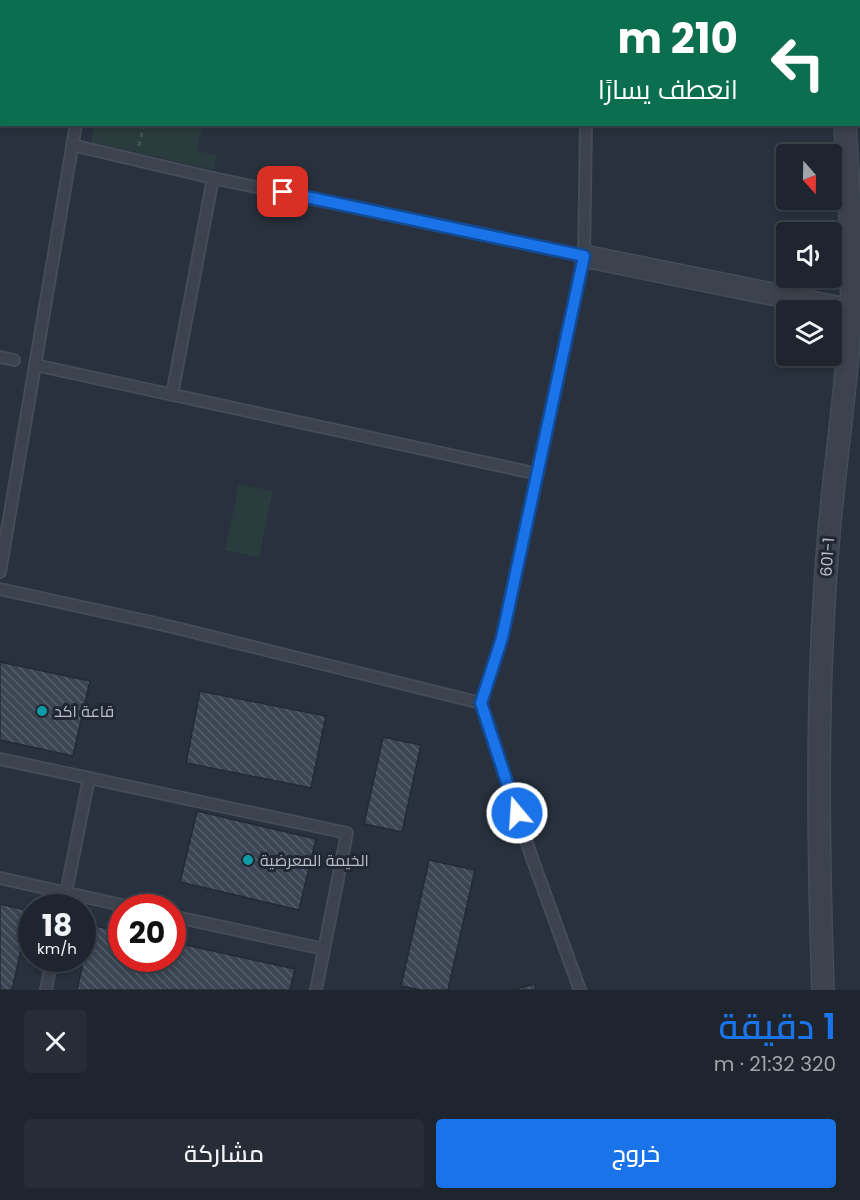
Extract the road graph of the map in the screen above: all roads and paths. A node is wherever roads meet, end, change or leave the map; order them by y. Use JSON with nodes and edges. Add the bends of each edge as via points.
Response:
{"nodes":[{"id":1,"x":76,"y":126,"type":"edge"},
{"id":2,"x":144,"y":126,"type":"edge"},
{"id":3,"x":586,"y":126,"type":"edge"},
{"id":4,"x":845,"y":126,"type":"edge"},
{"id":5,"x":72,"y":145,"type":"junction"},
{"id":6,"x":137,"y":153,"type":"dead end"},
{"id":7,"x":213,"y":178,"type":"junction"},
{"id":8,"x":584,"y":256,"type":"junction"},
{"id":9,"x":851,"y":310,"type":"junction"},
{"id":10,"x":0,"y":357,"type":"edge"},
{"id":11,"x":14,"y":360,"type":"dead end"},
{"id":12,"x":35,"y":365,"type":"junction"},
{"id":13,"x":172,"y":395,"type":"junction"},
{"id":14,"x":538,"y":474,"type":"junction"},
{"id":15,"x":0,"y":572,"type":"edge"},
{"id":16,"x":0,"y":589,"type":"edge"},
{"id":17,"x":481,"y":703,"type":"junction"},
{"id":18,"x":0,"y":759,"type":"edge"},
{"id":19,"x":89,"y":778,"type":"junction"},
{"id":20,"x":0,"y":878,"type":"edge"},
{"id":21,"x":66,"y":892,"type":"junction"},
{"id":22,"x":108,"y":902,"type":"edge"},
{"id":23,"x":186,"y":919,"type":"edge"},
{"id":24,"x":324,"y":949,"type":"junction"},
{"id":25,"x":49,"y":972,"type":"edge"},
{"id":26,"x":46,"y":990,"type":"edge"},
{"id":27,"x":316,"y":990,"type":"edge"},
{"id":28,"x":580,"y":990,"type":"edge"},
{"id":29,"x":823,"y":990,"type":"edge"}],
"edges":[{"from":1,"to":5,"type":"lane"},
{"from":2,"to":6,"type":"path"},
{"from":3,"to":8,"type":"lane"},
{"from":4,"to":9,"type":"street","name":"601-1"},
{"from":5,"to":7,"type":"lane"},
{"from":5,"to":12,"type":"lane"},
{"from":7,"to":8,"type":"lane"},
{"from":7,"to":13,"type":"lane"},
{"from":8,"to":9,"type":"street"},
{"from":8,"to":14,"type":"lane"},
{"from":9,"to":29,"type":"street","name":"601-1","via":[[822,646],[818,852]]},
{"from":10,"to":11,"type":"lane"},
{"from":12,"to":13,"type":"lane"},
{"from":12,"to":15,"type":"lane"},
{"from":13,"to":14,"type":"lane"},
{"from":14,"to":17,"type":"lane","via":[[502,638]]},
{"from":16,"to":17,"type":"lane"},
{"from":17,"to":28,"type":"lane"},
{"from":18,"to":19,"type":"lane"},
{"from":19,"to":21,"type":"lane"},
{"from":19,"to":24,"type":"lane","via":[[347,833]]},
{"from":20,"to":21,"type":"lane"},
{"from":21,"to":22,"type":"lane"},
{"from":23,"to":24,"type":"lane"},
{"from":24,"to":27,"type":"lane"},
{"from":25,"to":26,"type":"lane"}]}
